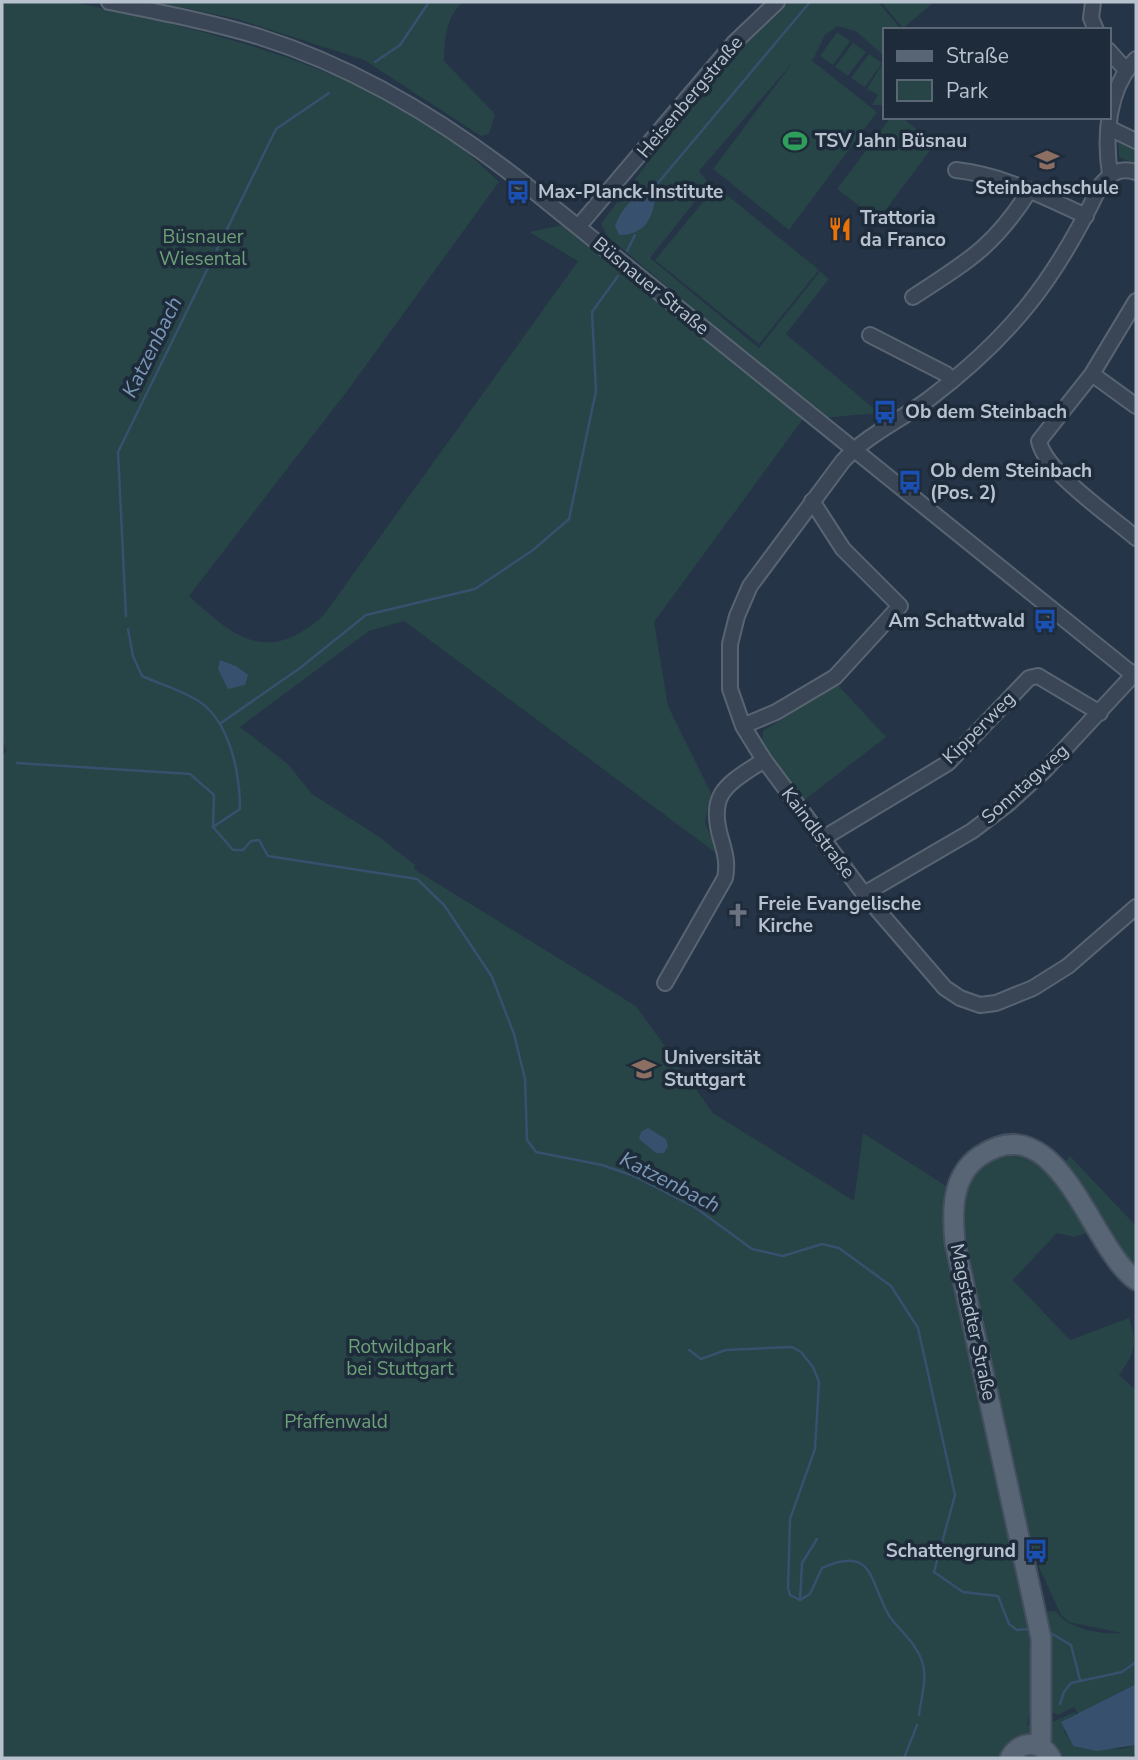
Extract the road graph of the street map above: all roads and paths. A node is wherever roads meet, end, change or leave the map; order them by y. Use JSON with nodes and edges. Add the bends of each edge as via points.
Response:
{"nodes":[{"id":1,"x":109,"y":2,"type":"edge"},
{"id":2,"x":777,"y":2,"type":"edge"},
{"id":3,"x":1093,"y":2,"type":"edge"},
{"id":4,"x":1095,"y":28,"type":"edge"},
{"id":5,"x":1110,"y":51,"type":"edge"},
{"id":6,"x":1131,"y":64,"type":"edge"},
{"id":7,"x":1110,"y":118,"type":"edge"},
{"id":8,"x":1110,"y":119,"type":"edge"},
{"id":9,"x":1108,"y":128,"type":"junction"},
{"id":10,"x":1136,"y":141,"type":"edge"},
{"id":11,"x":956,"y":170,"type":"dead end"},
{"id":12,"x":1136,"y":172,"type":"edge"},
{"id":13,"x":1110,"y":174,"type":"junction"},
{"id":14,"x":1030,"y":190,"type":"junction"},
{"id":15,"x":1086,"y":216,"type":"junction"},
{"id":16,"x":578,"y":228,"type":"junction"},
{"id":17,"x":913,"y":297,"type":"dead end"},
{"id":18,"x":1136,"y":301,"type":"edge"},
{"id":19,"x":870,"y":335,"type":"dead end"},
{"id":20,"x":1092,"y":374,"type":"junction"},
{"id":21,"x":952,"y":380,"type":"junction"},
{"id":22,"x":1136,"y":407,"type":"edge"},
{"id":23,"x":853,"y":450,"type":"junction"},
{"id":24,"x":812,"y":501,"type":"junction"},
{"id":25,"x":1136,"y":538,"type":"edge"},
{"id":26,"x":1136,"y":675,"type":"edge"},
{"id":27,"x":1100,"y":713,"type":"junction"},
{"id":28,"x":743,"y":726,"type":"junction"},
{"id":29,"x":764,"y":760,"type":"junction"},
{"id":30,"x":822,"y":839,"type":"junction"},
{"id":31,"x":864,"y":894,"type":"junction"},
{"id":32,"x":1136,"y":907,"type":"edge"},
{"id":33,"x":665,"y":983,"type":"dead end"},
{"id":34,"x":1136,"y":1280,"type":"edge"},
{"id":35,"x":1039,"y":1750,"type":"edge"},
{"id":36,"x":1010,"y":1758,"type":"edge"}],
"edges":[{"from":1,"to":16,"type":"street","name":"Büsnauer Straße","via":[[261,38],[393,94],[475,145]]},
{"from":2,"to":16,"type":"street","name":"Heisenbergstraße","via":[[734,43]]},
{"from":3,"to":4,"type":"street"},
{"from":5,"to":6,"type":"street"},
{"from":6,"to":7,"type":"street","via":[[1114,98]]},
{"from":8,"to":9,"type":"street"},
{"from":9,"to":10,"type":"street"},
{"from":9,"to":13,"type":"street"},
{"from":11,"to":14,"type":"street","via":[[981,172]]},
{"from":12,"to":13,"type":"street","via":[[1121,169]]},
{"from":13,"to":15,"type":"street"},
{"from":14,"to":15,"type":"street"},
{"from":14,"to":17,"type":"street","via":[[985,249]]},
{"from":15,"to":21,"type":"street","via":[[1038,296]]},
{"from":16,"to":23,"type":"street","name":"Büsnauer Straße"},
{"from":18,"to":20,"type":"street"},
{"from":19,"to":21,"type":"street"},
{"from":20,"to":22,"type":"street"},
{"from":20,"to":25,"type":"street","via":[[1039,441],[1041,452]]},
{"from":21,"to":23,"type":"street"},
{"from":23,"to":24,"type":"street","name":"Kaindlstraße"},
{"from":23,"to":26,"type":"street","name":"Büsnauer Straße"},
{"from":24,"to":28,"type":"street","name":"Kaindlstraße","via":[[750,586],[737,616],[730,689]]},
{"from":24,"to":28,"type":"street","via":[[843,549],[900,606],[835,677]]},
{"from":26,"to":27,"type":"street","name":"Sonntagweg"},
{"from":27,"to":30,"type":"street","name":"Kipperweg","via":[[1038,676],[1029,678],[948,763]]},
{"from":27,"to":31,"type":"street","name":"Sonntagweg","via":[[1009,803],[972,831]]},
{"from":28,"to":29,"type":"street","name":"Kaindlstraße"},
{"from":29,"to":30,"type":"street","name":"Kaindlstraße"},
{"from":29,"to":33,"type":"street","via":[[721,793],[716,822],[728,863],[725,878]]},
{"from":30,"to":31,"type":"street","name":"Kaindlstraße"},
{"from":31,"to":32,"type":"street","name":"Kaindlstraße","via":[[951,994],[980,1005],[1014,997],[1068,966]]},
{"from":34,"to":35,"type":"main road","name":"Magstadter Straße","via":[[1112,1256],[1070,1183],[1044,1156],[1006,1146],[983,1154],[963,1173],[953,1206],[955,1243],[1039,1626]]},
{"from":35,"to":36,"type":"main road"}]}
